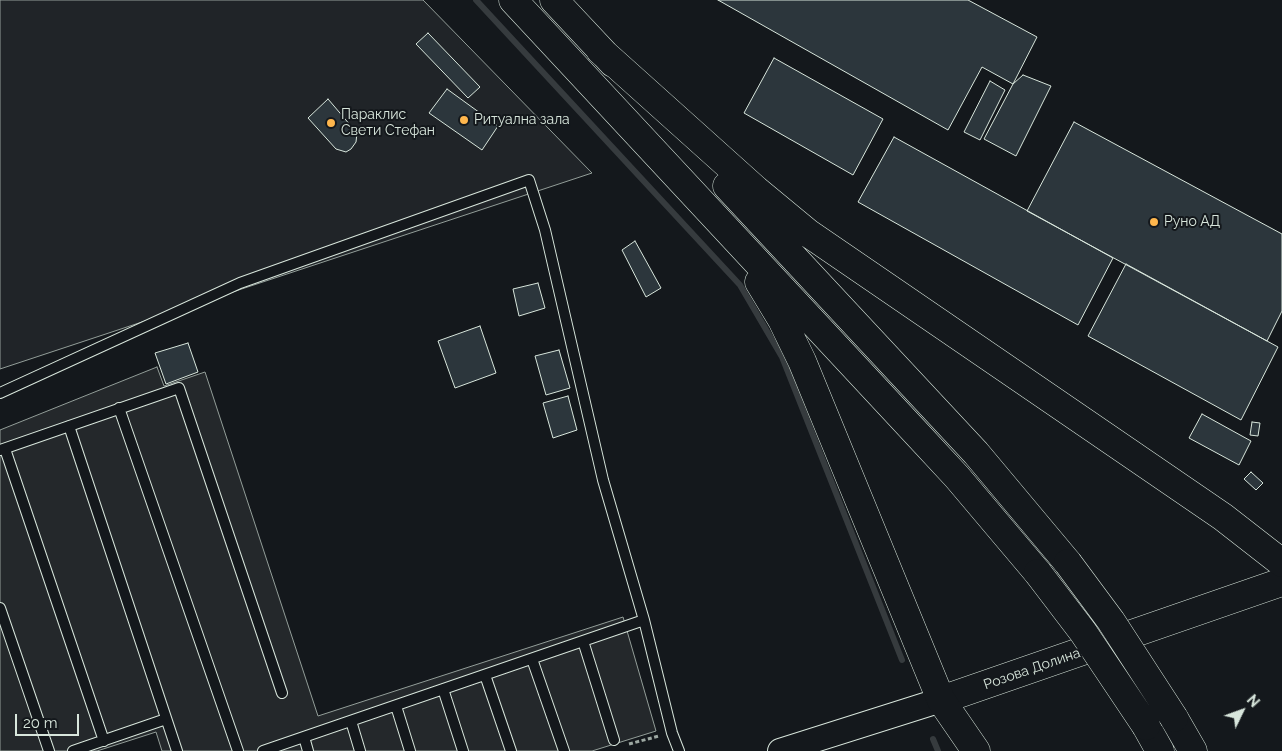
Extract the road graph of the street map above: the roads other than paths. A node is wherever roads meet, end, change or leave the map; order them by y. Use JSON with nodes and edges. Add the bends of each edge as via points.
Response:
{"nodes":[{"id":1,"x":513,"y":0,"type":"edge"},
{"id":2,"x":554,"y":0,"type":"edge"},
{"id":3,"x":600,"y":50,"type":"junction"},
{"id":4,"x":711,"y":212,"type":"junction"},
{"id":5,"x":0,"y":393,"type":"edge"},
{"id":6,"x":119,"y":408,"type":"junction"},
{"id":7,"x":69,"y":426,"type":"junction"},
{"id":8,"x":3,"y":450,"type":"edge"},
{"id":9,"x":1282,"y":563,"type":"edge"},
{"id":10,"x":1282,"y":582,"type":"edge"},
{"id":11,"x":0,"y":608,"type":"edge"},
{"id":12,"x":644,"y":620,"type":"junction"},
{"id":13,"x":584,"y":641,"type":"junction"},
{"id":14,"x":532,"y":659,"type":"junction"},
{"id":15,"x":485,"y":675,"type":"junction"},
{"id":16,"x":443,"y":689,"type":"junction"},
{"id":17,"x":282,"y":693,"type":"dead end"},
{"id":18,"x":941,"y":700,"type":"junction"},
{"id":19,"x":396,"y":706,"type":"junction"},
{"id":20,"x":166,"y":719,"type":"junction"},
{"id":21,"x":351,"y":721,"type":"junction"},
{"id":22,"x":304,"y":737,"type":"junction"},
{"id":23,"x":614,"y":740,"type":"dead end"},
{"id":24,"x":104,"y":741,"type":"junction"},
{"id":25,"x":267,"y":750,"type":"edge"},
{"id":26,"x":974,"y":750,"type":"edge"},
{"id":27,"x":48,"y":751,"type":"edge"},
{"id":28,"x":73,"y":751,"type":"edge"},
{"id":29,"x":177,"y":751,"type":"edge"},
{"id":30,"x":238,"y":751,"type":"edge"},
{"id":31,"x":308,"y":751,"type":"edge"},
{"id":32,"x":360,"y":751,"type":"edge"},
{"id":33,"x":410,"y":751,"type":"edge"},
{"id":34,"x":463,"y":751,"type":"edge"},
{"id":35,"x":511,"y":751,"type":"edge"},
{"id":36,"x":564,"y":751,"type":"edge"},
{"id":37,"x":679,"y":751,"type":"edge"},
{"id":38,"x":780,"y":751,"type":"edge"},
{"id":39,"x":1160,"y":751,"type":"edge"},
{"id":40,"x":1193,"y":751,"type":"edge"}],
"edges":[{"from":1,"to":4,"type":"main road"},
{"from":2,"to":3,"type":"main road"},
{"from":3,"to":9,"type":"main road","via":[[808,234],[1223,518]]},
{"from":3,"to":40,"type":"main road","bridge":true,"via":[[1015,498],[1111,621]]},
{"from":4,"to":18,"type":"main road","via":[[770,298],[794,342]]},
{"from":4,"to":39,"type":"main road","bridge":true,"via":[[951,470],[1038,573],[1088,638]]},
{"from":5,"to":12,"type":"lane","via":[[240,283],[529,180],[545,230],[603,480]]},
{"from":6,"to":7,"type":"lane"},
{"from":6,"to":17,"type":"lane","via":[[179,388]]},
{"from":6,"to":30,"type":"lane"},
{"from":7,"to":8,"type":"lane"},
{"from":7,"to":20,"type":"lane"},
{"from":8,"to":24,"type":"lane"},
{"from":10,"to":18,"type":"main road","name":"Розова Долина"},
{"from":11,"to":27,"type":"lane"},
{"from":12,"to":13,"type":"lane"},
{"from":12,"to":37,"type":"lane"},
{"from":13,"to":14,"type":"lane"},
{"from":13,"to":23,"type":"lane"},
{"from":14,"to":15,"type":"lane"},
{"from":14,"to":36,"type":"lane"},
{"from":15,"to":16,"type":"lane"},
{"from":15,"to":35,"type":"lane"},
{"from":16,"to":19,"type":"lane"},
{"from":16,"to":34,"type":"lane"},
{"from":18,"to":26,"type":"main road"},
{"from":18,"to":38,"type":"street","name":"Розова Долина"},
{"from":19,"to":21,"type":"lane"},
{"from":19,"to":33,"type":"lane"},
{"from":20,"to":24,"type":"lane"},
{"from":20,"to":29,"type":"lane"},
{"from":21,"to":22,"type":"lane"},
{"from":21,"to":32,"type":"lane"},
{"from":22,"to":25,"type":"lane"},
{"from":22,"to":31,"type":"lane"},
{"from":24,"to":28,"type":"lane"}]}
